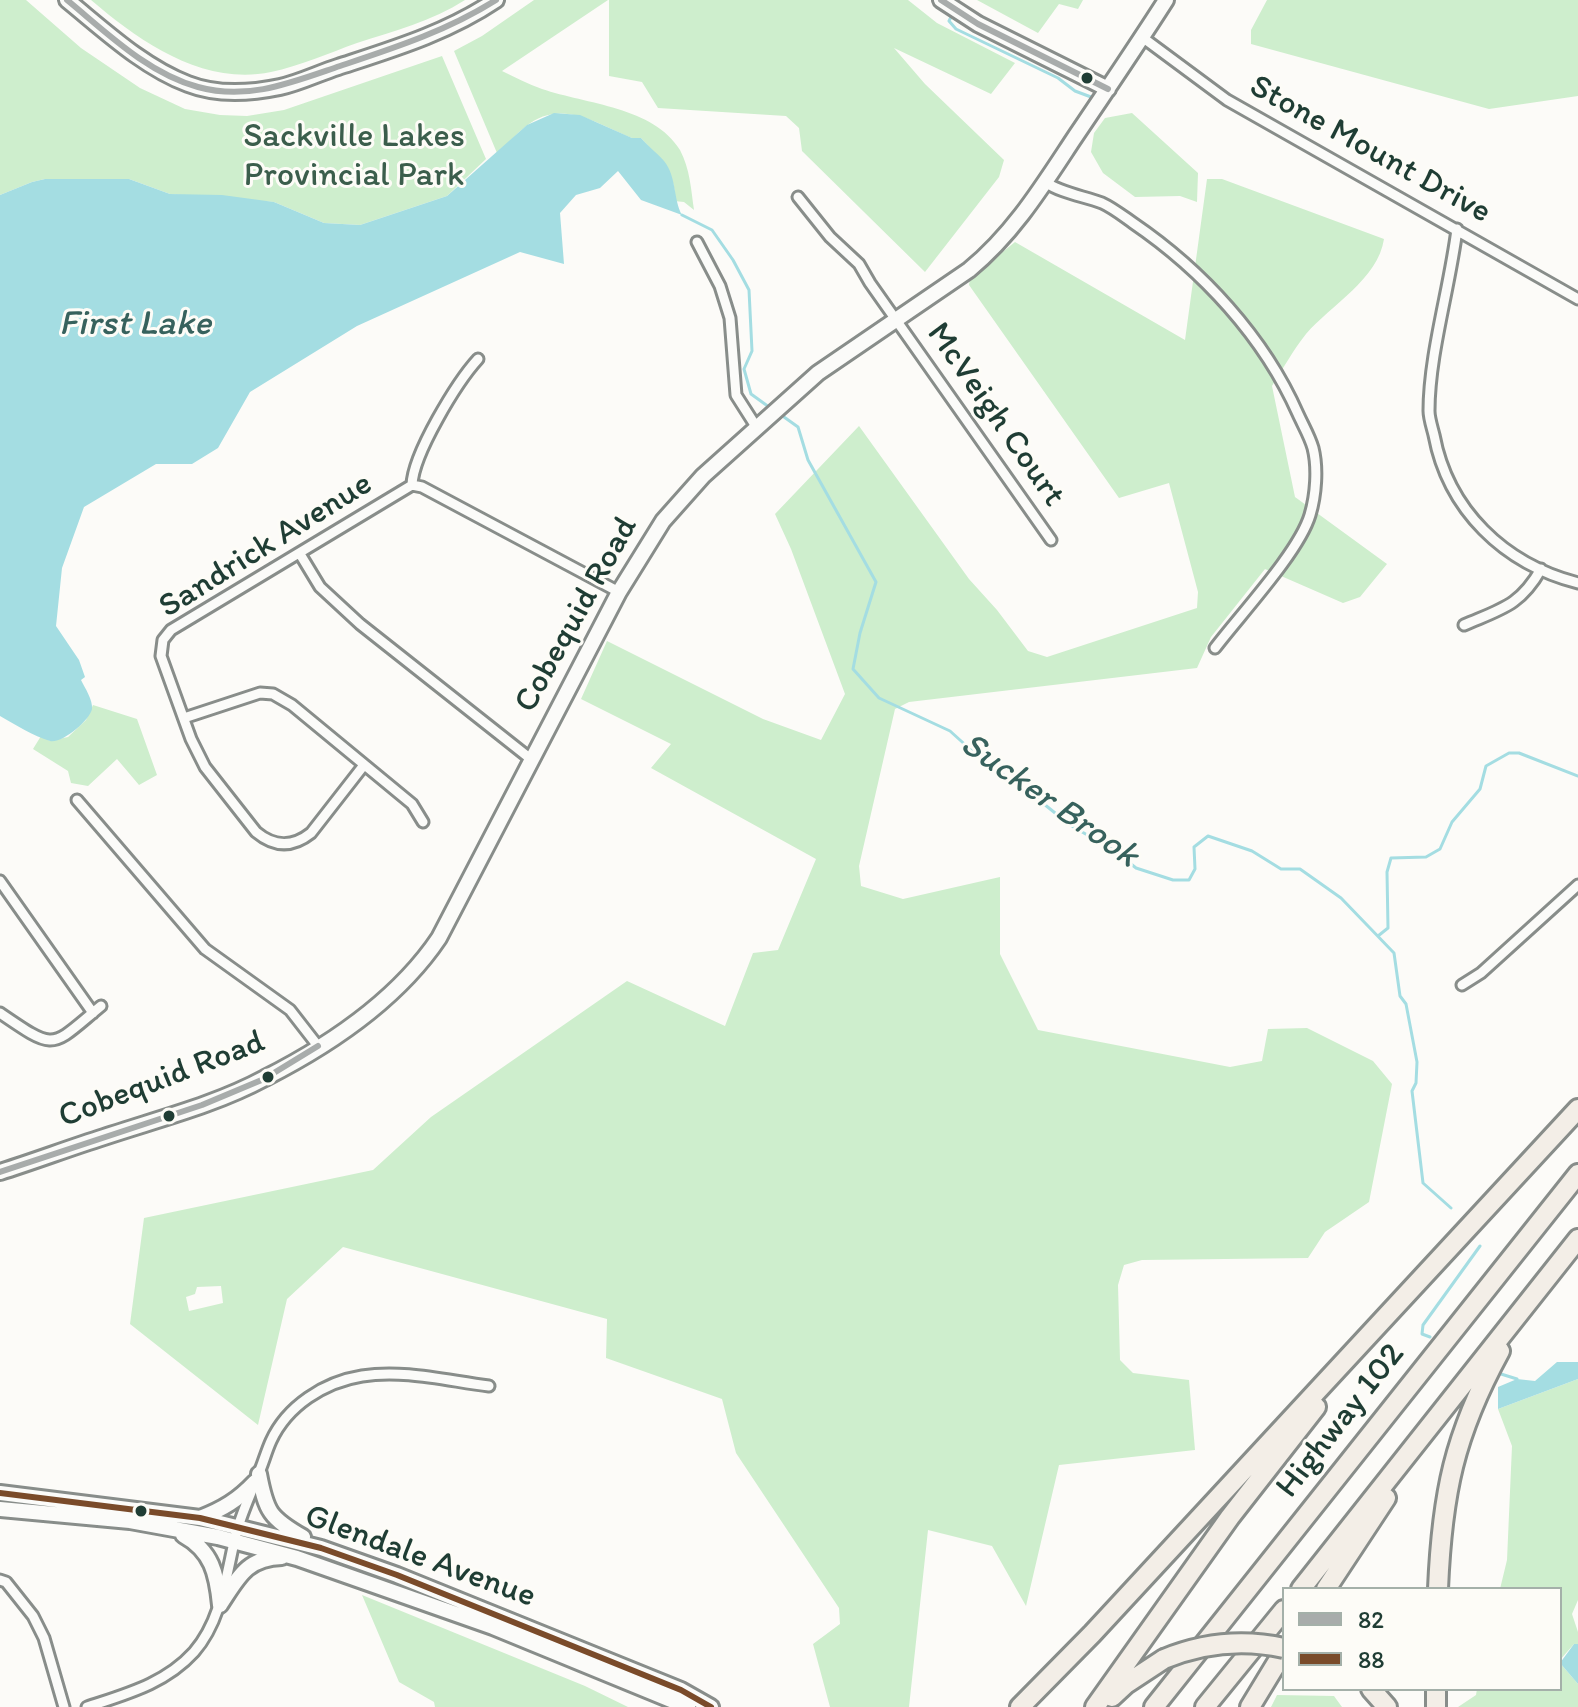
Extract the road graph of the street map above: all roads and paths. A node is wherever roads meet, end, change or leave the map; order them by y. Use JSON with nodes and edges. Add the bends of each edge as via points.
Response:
{"nodes":[{"id":1,"x":67,"y":0,"type":"edge"},
{"id":2,"x":496,"y":0,"type":"edge"},
{"id":3,"x":941,"y":0,"type":"edge"},
{"id":4,"x":1166,"y":0,"type":"edge"},
{"id":5,"x":1142,"y":37,"type":"junction"},
{"id":6,"x":1108,"y":89,"type":"junction"},
{"id":7,"x":1045,"y":182,"type":"junction"},
{"id":8,"x":798,"y":197,"type":"dead end"},
{"id":9,"x":1457,"y":229,"type":"junction"},
{"id":10,"x":697,"y":242,"type":"dead end"},
{"id":11,"x":1578,"y":299,"type":"edge"},
{"id":12,"x":896,"y":320,"type":"junction"},
{"id":13,"x":478,"y":359,"type":"dead end"},
{"id":14,"x":757,"y":428,"type":"junction"},
{"id":15,"x":417,"y":486,"type":"junction"},
{"id":16,"x":1051,"y":540,"type":"dead end"},
{"id":17,"x":300,"y":554,"type":"junction"},
{"id":18,"x":1541,"y":569,"type":"junction"},
{"id":19,"x":1578,"y":583,"type":"edge"},
{"id":20,"x":619,"y":592,"type":"junction"},
{"id":21,"x":1464,"y":625,"type":"dead end"},
{"id":22,"x":1215,"y":648,"type":"dead end"},
{"id":23,"x":184,"y":718,"type":"junction"},
{"id":24,"x":532,"y":760,"type":"junction"},
{"id":25,"x":364,"y":765,"type":"junction"},
{"id":26,"x":77,"y":800,"type":"dead end"},
{"id":27,"x":423,"y":822,"type":"dead end"},
{"id":28,"x":0,"y":881,"type":"edge"},
{"id":29,"x":1578,"y":885,"type":"edge"},
{"id":30,"x":1462,"y":985,"type":"dead end"},
{"id":31,"x":0,"y":1013,"type":"edge"},
{"id":32,"x":318,"y":1046,"type":"junction"},
{"id":33,"x":1578,"y":1109,"type":"edge"},
{"id":34,"x":0,"y":1172,"type":"edge"},
{"id":35,"x":1578,"y":1174,"type":"edge"},
{"id":36,"x":1578,"y":1239,"type":"edge"},
{"id":37,"x":1401,"y":1298,"type":"junction"},
{"id":38,"x":1527,"y":1305,"type":"junction"},
{"id":39,"x":489,"y":1386,"type":"dead end"},
{"id":40,"x":1452,"y":1397,"type":"junction"},
{"id":41,"x":257,"y":1478,"type":"junction"},
{"id":42,"x":0,"y":1493,"type":"edge"},
{"id":43,"x":0,"y":1509,"type":"edge"},
{"id":44,"x":200,"y":1518,"type":"junction"},
{"id":45,"x":238,"y":1526,"type":"junction"},
{"id":46,"x":164,"y":1528,"type":"junction"},
{"id":47,"x":234,"y":1541,"type":"junction"},
{"id":48,"x":321,"y":1548,"type":"junction"},
{"id":49,"x":297,"y":1558,"type":"junction"},
{"id":50,"x":0,"y":1580,"type":"edge"},
{"id":51,"x":1303,"y":1587,"type":"edge"},
{"id":52,"x":1327,"y":1587,"type":"edge"},
{"id":53,"x":1438,"y":1587,"type":"edge"},
{"id":54,"x":220,"y":1605,"type":"junction"},
{"id":55,"x":1282,"y":1612,"type":"edge"},
{"id":56,"x":1282,"y":1649,"type":"edge"},
{"id":57,"x":1282,"y":1652,"type":"edge"},
{"id":58,"x":1373,"y":1691,"type":"edge"},
{"id":59,"x":115,"y":1698,"type":"junction"},
{"id":60,"x":64,"y":1707,"type":"edge"},
{"id":61,"x":87,"y":1707,"type":"edge"},
{"id":62,"x":102,"y":1707,"type":"edge"},
{"id":63,"x":688,"y":1707,"type":"edge"},
{"id":64,"x":711,"y":1707,"type":"edge"},
{"id":65,"x":1020,"y":1707,"type":"edge"},
{"id":66,"x":1095,"y":1707,"type":"edge"},
{"id":67,"x":1102,"y":1707,"type":"edge"},
{"id":68,"x":1154,"y":1707,"type":"edge"},
{"id":69,"x":1205,"y":1707,"type":"edge"},
{"id":70,"x":1250,"y":1707,"type":"edge"},
{"id":71,"x":1387,"y":1707,"type":"edge"}],
"edges":[{"from":1,"to":2,"type":"main road","via":[[162,71],[212,90],[243,91],[282,87],[423,39]]},
{"from":3,"to":6,"type":"main road"},
{"from":4,"to":5,"type":"main road","name":"Cobequid Road"},
{"from":5,"to":6,"type":"main road","name":"Cobequid Road"},
{"from":5,"to":9,"type":"street","name":"Stone Mount Drive","via":[[1227,100]]},
{"from":6,"to":7,"type":"main road","name":"Cobequid Road"},
{"from":7,"to":12,"type":"main road","name":"Cobequid Road","via":[[991,253]]},
{"from":7,"to":22,"type":"street","via":[[1106,205],[1190,268],[1236,315],[1270,362],[1313,448],[1310,517],[1289,554]]},
{"from":8,"to":12,"type":"street","name":"McVeigh Court","via":[[864,270]]},
{"from":9,"to":11,"type":"street","name":"Stone Mount Drive"},
{"from":9,"to":18,"type":"street","via":[[1429,412],[1437,454],[1455,497],[1487,535],[1518,560]]},
{"from":10,"to":14,"type":"street","via":[[730,318],[736,395]]},
{"from":12,"to":14,"type":"main road","name":"Cobequid Road","via":[[818,373]]},
{"from":12,"to":16,"type":"street","name":"McVeigh Court"},
{"from":13,"to":15,"type":"street","via":[[459,380],[420,456],[412,475]]},
{"from":14,"to":20,"type":"main road","name":"Cobequid Road","via":[[663,521]]},
{"from":15,"to":17,"type":"street","name":"Sandrick Avenue"},
{"from":15,"to":20,"type":"street"},
{"from":17,"to":23,"type":"street","name":"Sandrick Avenue","via":[[167,634],[161,656]]},
{"from":17,"to":24,"type":"street","via":[[320,587],[360,624]]},
{"from":18,"to":19,"type":"street"},
{"from":18,"to":21,"type":"street","via":[[1518,600]]},
{"from":20,"to":24,"type":"main road","name":"Cobequid Road"},
{"from":23,"to":25,"type":"street","via":[[260,693],[273,694]]},
{"from":23,"to":25,"type":"street","name":"Sandrick Avenue","via":[[205,767],[256,832],[277,844],[291,845],[311,833]]},
{"from":24,"to":32,"type":"main road","name":"Cobequid Road","via":[[424,960],[381,1001]]},
{"from":25,"to":27,"type":"street","via":[[412,804]]},
{"from":26,"to":32,"type":"street","via":[[205,949],[290,1010]]},
{"from":28,"to":31,"type":"street","via":[[97,1009],[66,1035],[48,1041]]},
{"from":29,"to":30,"type":"street"},
{"from":32,"to":34,"type":"main road","name":"Cobequid Road","via":[[264,1079],[202,1105]]},
{"from":33,"to":37,"type":"highway"},
{"from":35,"to":68,"type":"highway","name":"Highway 102"},
{"from":36,"to":38,"type":"highway"},
{"from":37,"to":65,"type":"highway"},
{"from":37,"to":66,"type":"highway","via":[[1230,1517]]},
{"from":38,"to":40,"type":"highway"},
{"from":38,"to":53,"type":"highway","via":[[1463,1426],[1448,1479]]},
{"from":39,"to":41,"type":"street","via":[[382,1374],[342,1380],[286,1416]]},
{"from":40,"to":51,"type":"highway"},
{"from":40,"to":52,"type":"highway"},
{"from":41,"to":44,"type":"main road","via":[[240,1499]]},
{"from":41,"to":45,"type":"street"},
{"from":41,"to":48,"type":"main road","via":[[268,1512]]},
{"from":42,"to":44,"type":"main road","name":"Glendale Avenue"},
{"from":43,"to":46,"type":"main road","name":"Glendale Avenue"},
{"from":44,"to":45,"type":"main road","name":"Glendale Avenue"},
{"from":45,"to":47,"type":"street"},
{"from":45,"to":48,"type":"main road","name":"Glendale Avenue"},
{"from":46,"to":47,"type":"main road","name":"Glendale Avenue"},
{"from":46,"to":54,"type":"main road","via":[[198,1544],[210,1558]]},
{"from":47,"to":49,"type":"main road","name":"Glendale Avenue"},
{"from":47,"to":54,"type":"street"},
{"from":48,"to":64,"type":"main road","name":"Glendale Avenue","via":[[681,1690]]},
{"from":49,"to":54,"type":"main road","via":[[266,1558],[249,1566]]},
{"from":49,"to":63,"type":"main road","name":"Glendale Avenue","via":[[493,1627]]},
{"from":50,"to":60,"type":"street","via":[[38,1626]]},
{"from":54,"to":59,"type":"street","via":[[195,1651],[179,1666],[148,1687]]},
{"from":55,"to":69,"type":"highway"},
{"from":56,"to":67,"type":"highway","bridge":true,"via":[[1220,1643],[1164,1659]]},
{"from":57,"to":70,"type":"highway"},
{"from":58,"to":71,"type":"highway"},
{"from":59,"to":61,"type":"street"},
{"from":59,"to":62,"type":"street"}]}
